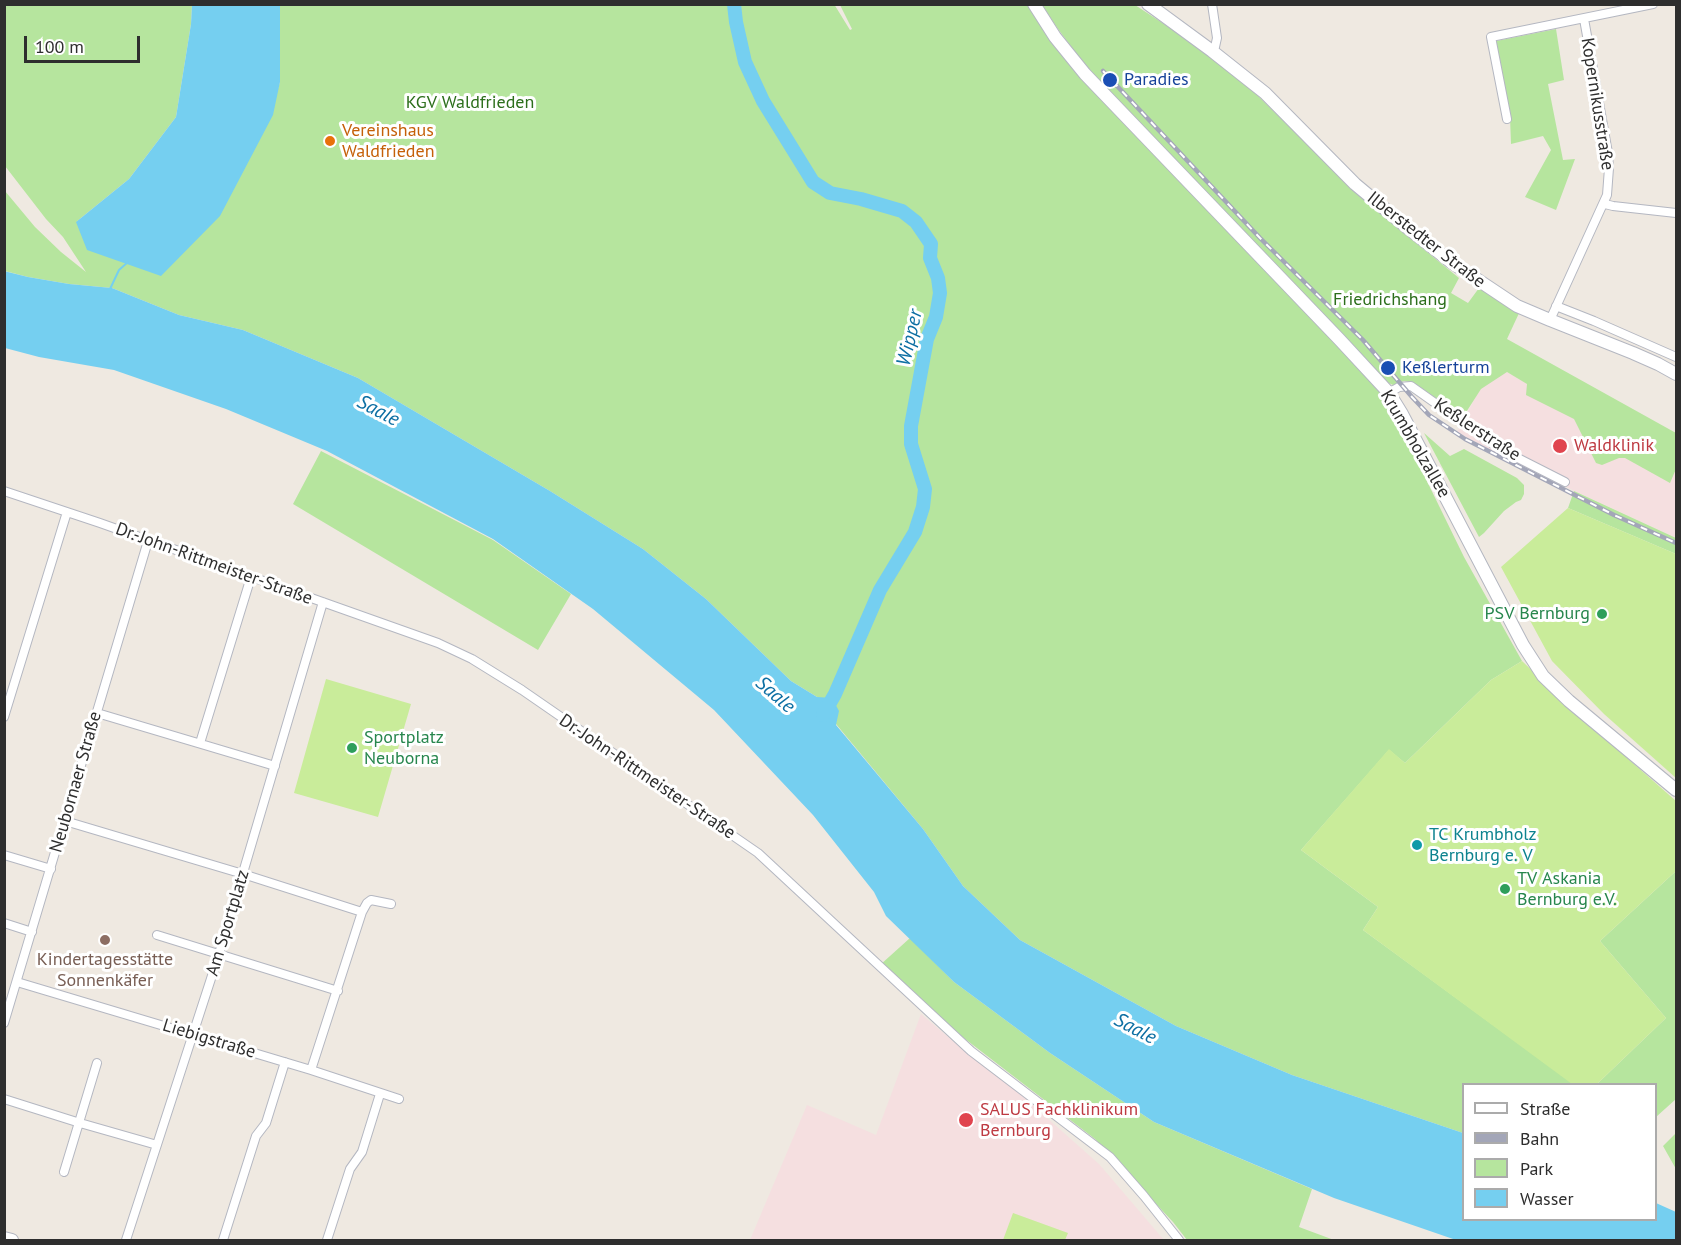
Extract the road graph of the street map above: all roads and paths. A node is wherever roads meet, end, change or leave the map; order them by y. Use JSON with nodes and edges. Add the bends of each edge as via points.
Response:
{"nodes":[{"id":1,"x":1034,"y":4,"type":"edge"},
{"id":2,"x":1148,"y":4,"type":"edge"},
{"id":3,"x":1212,"y":4,"type":"edge"},
{"id":4,"x":1653,"y":4,"type":"edge"},
{"id":5,"x":1584,"y":19,"type":"junction"},
{"id":6,"x":1212,"y":51,"type":"junction"},
{"id":7,"x":1507,"y":119,"type":"dead end"},
{"id":8,"x":1605,"y":204,"type":"junction"},
{"id":9,"x":1677,"y":213,"type":"edge"},
{"id":10,"x":1556,"y":306,"type":"junction"},
{"id":11,"x":1551,"y":320,"type":"junction"},
{"id":12,"x":1677,"y":357,"type":"edge"},
{"id":13,"x":1677,"y":374,"type":"edge"},
{"id":14,"x":1389,"y":393,"type":"junction"},
{"id":15,"x":1565,"y":482,"type":"dead end"},
{"id":16,"x":4,"y":491,"type":"edge"},
{"id":17,"x":66,"y":512,"type":"junction"},
{"id":18,"x":148,"y":541,"type":"junction"},
{"id":19,"x":251,"y":577,"type":"junction"},
{"id":20,"x":323,"y":602,"type":"junction"},
{"id":21,"x":97,"y":712,"type":"junction"},
{"id":22,"x":4,"y":717,"type":"edge"},
{"id":23,"x":200,"y":743,"type":"junction"},
{"id":24,"x":275,"y":766,"type":"junction"},
{"id":25,"x":1677,"y":790,"type":"edge"},
{"id":26,"x":65,"y":821,"type":"junction"},
{"id":27,"x":4,"y":855,"type":"edge"},
{"id":28,"x":51,"y":869,"type":"junction"},
{"id":29,"x":243,"y":874,"type":"junction"},
{"id":30,"x":391,"y":904,"type":"dead end"},
{"id":31,"x":362,"y":912,"type":"junction"},
{"id":32,"x":4,"y":923,"type":"edge"},
{"id":33,"x":32,"y":932,"type":"junction"},
{"id":34,"x":157,"y":935,"type":"dead end"},
{"id":35,"x":219,"y":954,"type":"junction"},
{"id":36,"x":17,"y":981,"type":"junction"},
{"id":37,"x":338,"y":992,"type":"junction"},
{"id":38,"x":4,"y":1023,"type":"edge"},
{"id":39,"x":194,"y":1035,"type":"junction"},
{"id":40,"x":285,"y":1062,"type":"junction"},
{"id":41,"x":98,"y":1063,"type":"dead end"},
{"id":42,"x":311,"y":1070,"type":"junction"},
{"id":43,"x":380,"y":1094,"type":"junction"},
{"id":44,"x":4,"y":1099,"type":"edge"},
{"id":45,"x":399,"y":1100,"type":"dead end"},
{"id":46,"x":80,"y":1123,"type":"junction"},
{"id":47,"x":157,"y":1146,"type":"junction"},
{"id":48,"x":64,"y":1172,"type":"dead end"},
{"id":49,"x":4,"y":1238,"type":"edge"},
{"id":50,"x":12,"y":1240,"type":"edge"},
{"id":51,"x":126,"y":1240,"type":"edge"},
{"id":52,"x":223,"y":1240,"type":"edge"},
{"id":53,"x":327,"y":1240,"type":"edge"},
{"id":54,"x":1179,"y":1240,"type":"edge"}],
"edges":[{"from":1,"to":14,"type":"street","name":"Krumbholzallee","via":[[1085,74]]},
{"from":2,"to":6,"type":"street","name":"Ilberstedter Straße"},
{"from":3,"to":6,"type":"street","via":[[1217,38]]},
{"from":4,"to":5,"type":"street"},
{"from":5,"to":7,"type":"street","via":[[1491,37]]},
{"from":5,"to":8,"type":"street","name":"Kopernikusstraße","via":[[1608,153]]},
{"from":6,"to":11,"type":"street","name":"Ilberstedter Straße","via":[[1265,93],[1355,184],[1423,241],[1517,306]]},
{"from":8,"to":9,"type":"street"},
{"from":8,"to":10,"type":"street","name":"Kopernikusstraße"},
{"from":10,"to":11,"type":"street","name":"Kopernikusstraße"},
{"from":10,"to":12,"type":"street"},
{"from":11,"to":13,"type":"street","name":"Ilberstedter Straße"},
{"from":14,"to":15,"type":"street","name":"Keßlerstraße","via":[[1411,386],[1500,449]]},
{"from":14,"to":25,"type":"street","name":"Krumbholzallee","via":[[1539,670],[1569,701]]},
{"from":16,"to":17,"type":"street","name":"Dr.-John-Rittmeister-Straße"},
{"from":17,"to":18,"type":"street","name":"Dr.-John-Rittmeister-Straße"},
{"from":17,"to":22,"type":"street"},
{"from":18,"to":19,"type":"street","name":"Dr.-John-Rittmeister-Straße"},
{"from":18,"to":21,"type":"street","name":"Neubornaer Straße"},
{"from":19,"to":20,"type":"street","name":"Dr.-John-Rittmeister-Straße"},
{"from":19,"to":23,"type":"street"},
{"from":20,"to":24,"type":"street","name":"Am Sportplatz"},
{"from":20,"to":54,"type":"street","name":"Dr.-John-Rittmeister-Straße","via":[[438,643],[488,669],[758,853],[971,1051],[1110,1157]]},
{"from":21,"to":23,"type":"street"},
{"from":21,"to":26,"type":"street","name":"Neubornaer Straße"},
{"from":23,"to":24,"type":"street"},
{"from":24,"to":29,"type":"street","name":"Am Sportplatz"},
{"from":26,"to":28,"type":"street","name":"Neubornaer Straße"},
{"from":26,"to":29,"type":"street"},
{"from":27,"to":28,"type":"street"},
{"from":28,"to":33,"type":"street","name":"Neubornaer Straße"},
{"from":29,"to":31,"type":"street"},
{"from":29,"to":35,"type":"street","name":"Am Sportplatz"},
{"from":30,"to":31,"type":"street","via":[[371,900]]},
{"from":31,"to":37,"type":"street"},
{"from":32,"to":33,"type":"street"},
{"from":33,"to":36,"type":"street","name":"Neubornaer Straße"},
{"from":34,"to":35,"type":"street"},
{"from":35,"to":37,"type":"street"},
{"from":35,"to":39,"type":"street","name":"Am Sportplatz"},
{"from":36,"to":38,"type":"street","name":"Neubornaer Straße"},
{"from":36,"to":39,"type":"street","name":"Liebigstraße"},
{"from":37,"to":42,"type":"street"},
{"from":39,"to":40,"type":"street","name":"Liebigstraße"},
{"from":39,"to":47,"type":"street","name":"Am Sportplatz"},
{"from":40,"to":42,"type":"street","name":"Liebigstraße"},
{"from":40,"to":52,"type":"street","via":[[266,1123],[256,1136]]},
{"from":41,"to":46,"type":"street"},
{"from":42,"to":43,"type":"street","name":"Liebigstraße"},
{"from":43,"to":45,"type":"street","name":"Liebigstraße"},
{"from":43,"to":53,"type":"street"},
{"from":44,"to":46,"type":"street"},
{"from":46,"to":47,"type":"street"},
{"from":46,"to":48,"type":"street"},
{"from":47,"to":51,"type":"street","name":"Am Sportplatz"},
{"from":49,"to":50,"type":"street"}]}
